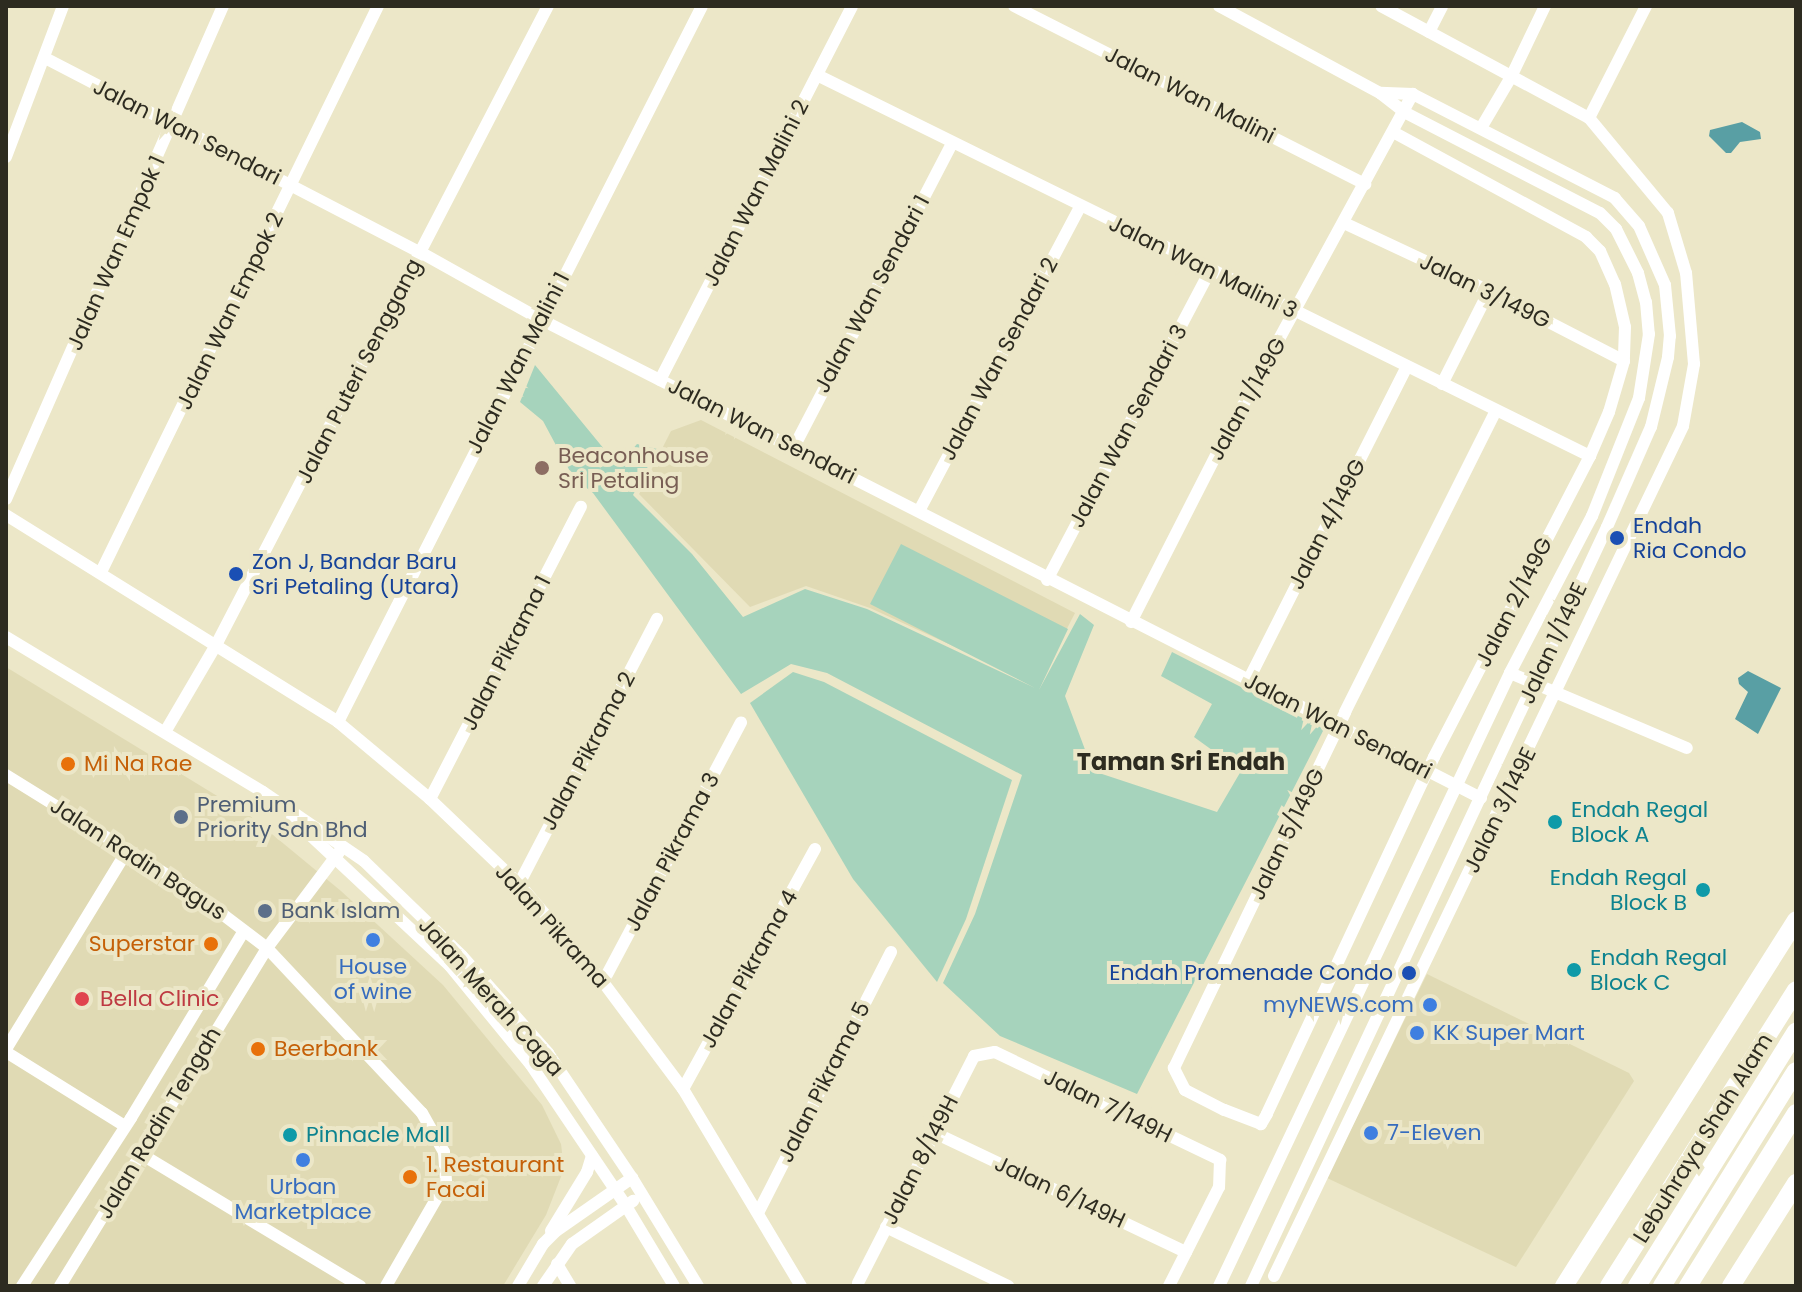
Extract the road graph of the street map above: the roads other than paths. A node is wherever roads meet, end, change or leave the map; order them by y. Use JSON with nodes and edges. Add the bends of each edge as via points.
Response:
{"nodes":[{"id":1,"x":63,"y":6,"type":"edge"},
{"id":2,"x":223,"y":6,"type":"edge"},
{"id":3,"x":378,"y":6,"type":"edge"},
{"id":4,"x":548,"y":6,"type":"edge"},
{"id":5,"x":702,"y":6,"type":"edge"},
{"id":6,"x":852,"y":6,"type":"edge"},
{"id":7,"x":1014,"y":6,"type":"edge"},
{"id":8,"x":1219,"y":6,"type":"edge"},
{"id":9,"x":1381,"y":6,"type":"edge"},
{"id":10,"x":1442,"y":6,"type":"edge"},
{"id":11,"x":1545,"y":6,"type":"edge"},
{"id":12,"x":1646,"y":6,"type":"edge"},
{"id":13,"x":1429,"y":32,"type":"junction"},
{"id":14,"x":45,"y":58,"type":"junction"},
{"id":15,"x":817,"y":75,"type":"junction"},
{"id":16,"x":1511,"y":77,"type":"junction"},
{"id":17,"x":1380,"y":93,"type":"junction"},
{"id":18,"x":1413,"y":94,"type":"junction"},
{"id":19,"x":1404,"y":112,"type":"junction"},
{"id":20,"x":1589,"y":118,"type":"junction"},
{"id":21,"x":173,"y":125,"type":"junction"},
{"id":22,"x":1481,"y":128,"type":"junction"},
{"id":23,"x":1393,"y":132,"type":"junction"},
{"id":24,"x":952,"y":143,"type":"junction"},
{"id":25,"x":6,"y":157,"type":"edge"},
{"id":26,"x":1365,"y":184,"type":"junction"},
{"id":27,"x":292,"y":186,"type":"junction"},
{"id":28,"x":1080,"y":207,"type":"junction"},
{"id":29,"x":1344,"y":223,"type":"junction"},
{"id":30,"x":420,"y":252,"type":"junction"},
{"id":31,"x":1210,"y":271,"type":"junction"},
{"id":32,"x":1489,"y":291,"type":"junction"},
{"id":33,"x":1295,"y":312,"type":"junction"},
{"id":34,"x":540,"y":319,"type":"junction"},
{"id":35,"x":1624,"y":361,"type":"junction"},
{"id":36,"x":1406,"y":368,"type":"junction"},
{"id":37,"x":660,"y":380,"type":"junction"},
{"id":38,"x":1442,"y":384,"type":"junction"},
{"id":39,"x":1496,"y":411,"type":"junction"},
{"id":40,"x":794,"y":447,"type":"junction"},
{"id":41,"x":1590,"y":456,"type":"junction"},
{"id":42,"x":6,"y":499,"type":"edge"},
{"id":43,"x":581,"y":507,"type":"dead end"},
{"id":44,"x":919,"y":511,"type":"junction"},
{"id":45,"x":6,"y":515,"type":"edge"},
{"id":46,"x":101,"y":572,"type":"junction"},
{"id":47,"x":1047,"y":580,"type":"junction"},
{"id":48,"x":657,"y":619,"type":"dead end"},
{"id":49,"x":1131,"y":622,"type":"junction"},
{"id":50,"x":6,"y":637,"type":"edge"},
{"id":51,"x":216,"y":645,"type":"junction"},
{"id":52,"x":1510,"y":673,"type":"junction"},
{"id":53,"x":1248,"y":681,"type":"junction"},
{"id":54,"x":1533,"y":685,"type":"junction"},
{"id":55,"x":1555,"y":695,"type":"junction"},
{"id":56,"x":338,"y":722,"type":"junction"},
{"id":57,"x":741,"y":722,"type":"dead end"},
{"id":58,"x":1339,"y":726,"type":"junction"},
{"id":59,"x":165,"y":732,"type":"junction"},
{"id":60,"x":1687,"y":748,"type":"dead end"},
{"id":61,"x":1429,"y":771,"type":"junction"},
{"id":62,"x":6,"y":775,"type":"edge"},
{"id":63,"x":1456,"y":785,"type":"junction"},
{"id":64,"x":263,"y":792,"type":"junction"},
{"id":65,"x":1481,"y":798,"type":"junction"},
{"id":66,"x":430,"y":799,"type":"junction"},
{"id":67,"x":344,"y":845,"type":"junction"},
{"id":68,"x":128,"y":849,"type":"junction"},
{"id":69,"x":815,"y":849,"type":"dead end"},
{"id":70,"x":335,"y":857,"type":"junction"},
{"id":71,"x":519,"y":884,"type":"junction"},
{"id":72,"x":1796,"y":920,"type":"edge"},
{"id":73,"x":284,"y":925,"type":"junction"},
{"id":74,"x":244,"y":931,"type":"junction"},
{"id":75,"x":267,"y":948,"type":"junction"},
{"id":76,"x":891,"y":952,"type":"dead end"},
{"id":77,"x":281,"y":963,"type":"junction"},
{"id":78,"x":603,"y":982,"type":"junction"},
{"id":79,"x":1796,"y":990,"type":"edge"},
{"id":80,"x":1796,"y":1032,"type":"edge"},
{"id":81,"x":6,"y":1051,"type":"edge"},
{"id":82,"x":995,"y":1052,"type":"joint"},
{"id":83,"x":1796,"y":1071,"type":"edge"},
{"id":84,"x":683,"y":1089,"type":"junction"},
{"id":85,"x":1224,"y":1110,"type":"joint"},
{"id":86,"x":1796,"y":1113,"type":"edge"},
{"id":87,"x":125,"y":1126,"type":"junction"},
{"id":88,"x":935,"y":1133,"type":"junction"},
{"id":89,"x":141,"y":1154,"type":"junction"},
{"id":90,"x":592,"y":1156,"type":"junction"},
{"id":91,"x":632,"y":1178,"type":"junction"},
{"id":92,"x":1796,"y":1183,"type":"edge"},
{"id":93,"x":615,"y":1190,"type":"junction"},
{"id":94,"x":642,"y":1195,"type":"junction"},
{"id":95,"x":626,"y":1206,"type":"junction"},
{"id":96,"x":758,"y":1213,"type":"junction"},
{"id":97,"x":886,"y":1227,"type":"junction"},
{"id":98,"x":543,"y":1244,"type":"junction"},
{"id":99,"x":1186,"y":1252,"type":"junction"},
{"id":100,"x":557,"y":1264,"type":"junction"},
{"id":101,"x":1274,"y":1276,"type":"dead end"},
{"id":102,"x":858,"y":1283,"type":"dead end"},
{"id":103,"x":22,"y":1286,"type":"edge"},
{"id":104,"x":60,"y":1286,"type":"edge"},
{"id":105,"x":360,"y":1286,"type":"edge"},
{"id":106,"x":386,"y":1286,"type":"edge"},
{"id":107,"x":518,"y":1286,"type":"edge"},
{"id":108,"x":543,"y":1286,"type":"edge"},
{"id":109,"x":570,"y":1286,"type":"edge"},
{"id":110,"x":674,"y":1286,"type":"edge"},
{"id":111,"x":698,"y":1286,"type":"edge"},
{"id":112,"x":801,"y":1286,"type":"edge"},
{"id":113,"x":1008,"y":1286,"type":"edge"},
{"id":114,"x":1169,"y":1286,"type":"edge"},
{"id":115,"x":1219,"y":1286,"type":"edge"},
{"id":116,"x":1251,"y":1286,"type":"edge"},
{"id":117,"x":1564,"y":1286,"type":"edge"},
{"id":118,"x":1609,"y":1286,"type":"edge"},
{"id":119,"x":1637,"y":1286,"type":"edge"},
{"id":120,"x":1662,"y":1286,"type":"edge"},
{"id":121,"x":1688,"y":1286,"type":"edge"},
{"id":122,"x":1731,"y":1286,"type":"edge"}],
"edges":[{"from":1,"to":14,"type":"street"},
{"from":2,"to":21,"type":"street","name":"Jalan Wan Empok 1"},
{"from":3,"to":27,"type":"street","name":"Jalan Wan Empok 2"},
{"from":4,"to":30,"type":"street","name":"Jalan Puteri Senggang"},
{"from":5,"to":34,"type":"street","name":"Jalan Wan Malini 1"},
{"from":6,"to":15,"type":"street","name":"Jalan Wan Malini 2"},
{"from":7,"to":26,"type":"street","name":"Jalan Wan Malini"},
{"from":8,"to":17,"type":"street","name":"Jalan 1/149E"},
{"from":9,"to":13,"type":"street","name":"Jalan 3/149E"},
{"from":10,"to":13,"type":"street"},
{"from":11,"to":16,"type":"street"},
{"from":12,"to":20,"type":"street"},
{"from":13,"to":16,"type":"street","name":"Jalan 3/149E"},
{"from":14,"to":21,"type":"street","name":"Jalan Wan Sendari"},
{"from":14,"to":25,"type":"street"},
{"from":15,"to":24,"type":"street","name":"Jalan Wan Malini 3"},
{"from":15,"to":37,"type":"street","name":"Jalan Wan Malini 2"},
{"from":16,"to":20,"type":"street","name":"Jalan 3/149E"},
{"from":16,"to":22,"type":"street"},
{"from":17,"to":18,"type":"street"},
{"from":17,"to":19,"type":"street","name":"Jalan 1/149E"},
{"from":18,"to":19,"type":"street","name":"Jalan 1/149G"},
{"from":18,"to":22,"type":"street","name":"Jalan 1/149E"},
{"from":19,"to":23,"type":"street","name":"Jalan 1/149G"},
{"from":19,"to":52,"type":"street","name":"Jalan 1/149E","via":[[1600,213],[1627,249],[1646,302],[1647,366],[1629,431],[1592,516]]},
{"from":20,"to":55,"type":"street","name":"Jalan 3/149E","via":[[1668,213],[1686,273],[1694,364],[1683,426]]},
{"from":21,"to":27,"type":"street","name":"Jalan Wan Sendari"},
{"from":21,"to":42,"type":"street","name":"Jalan Wan Empok 1"},
{"from":22,"to":54,"type":"street","name":"Jalan 1/149E","via":[[1581,177],[1629,211],[1655,258],[1668,314],[1668,357],[1651,427]]},
{"from":23,"to":26,"type":"street","name":"Jalan 1/149G"},
{"from":23,"to":35,"type":"street","name":"Jalan 2/149G","via":[[1586,237],[1600,251],[1615,284],[1625,327]]},
{"from":24,"to":28,"type":"street","name":"Jalan Wan Malini 3"},
{"from":24,"to":40,"type":"street","name":"Jalan Wan Sendari 1"},
{"from":26,"to":29,"type":"street","name":"Jalan 1/149G"},
{"from":27,"to":30,"type":"street","name":"Jalan Wan Sendari"},
{"from":27,"to":46,"type":"street","name":"Jalan Wan Empok 2"},
{"from":28,"to":31,"type":"street","name":"Jalan Wan Malini 3"},
{"from":28,"to":44,"type":"street","name":"Jalan Wan Sendari 2"},
{"from":29,"to":32,"type":"street","name":"Jalan 3/149G"},
{"from":29,"to":33,"type":"street","name":"Jalan 1/149G"},
{"from":30,"to":34,"type":"street","name":"Jalan Wan Sendari"},
{"from":30,"to":51,"type":"street","name":"Jalan Puteri Senggang"},
{"from":31,"to":33,"type":"street","name":"Jalan Wan Malini 3"},
{"from":31,"to":47,"type":"street","name":"Jalan Wan Sendari 3"},
{"from":32,"to":35,"type":"street","name":"Jalan 3/149G"},
{"from":32,"to":38,"type":"street"},
{"from":33,"to":36,"type":"street","name":"Jalan Wan Malini 3"},
{"from":33,"to":49,"type":"street","name":"Jalan 1/149G"},
{"from":34,"to":37,"type":"street","name":"Jalan Wan Sendari"},
{"from":34,"to":56,"type":"street","name":"Jalan Wan Malini 1"},
{"from":35,"to":41,"type":"street","name":"Jalan 2/149G"},
{"from":36,"to":38,"type":"street","name":"Jalan Wan Malini 3"},
{"from":36,"to":53,"type":"street","name":"Jalan 4/149G"},
{"from":37,"to":40,"type":"street","name":"Jalan Wan Sendari"},
{"from":38,"to":39,"type":"street","name":"Jalan Wan Malini 3"},
{"from":39,"to":41,"type":"street","name":"Jalan Wan Malini 3"},
{"from":39,"to":58,"type":"street","name":"Jalan 5/149G"},
{"from":40,"to":44,"type":"street","name":"Jalan Wan Sendari"},
{"from":41,"to":61,"type":"street","name":"Jalan 2/149G"},
{"from":43,"to":66,"type":"street","name":"Jalan Pikrama 1"},
{"from":44,"to":47,"type":"street","name":"Jalan Wan Sendari"},
{"from":45,"to":46,"type":"street","name":"Jalan Pikrama"},
{"from":46,"to":51,"type":"street","name":"Jalan Pikrama"},
{"from":47,"to":49,"type":"street","name":"Jalan Wan Sendari"},
{"from":48,"to":71,"type":"street","name":"Jalan Pikrama 2"},
{"from":49,"to":53,"type":"street","name":"Jalan Wan Sendari"},
{"from":50,"to":59,"type":"street","name":"Jalan Merah Caga"},
{"from":51,"to":56,"type":"street","name":"Jalan Pikrama"},
{"from":51,"to":59,"type":"street","name":"Jalan Puteri Senggang"},
{"from":52,"to":54,"type":"street"},
{"from":52,"to":63,"type":"street","name":"Jalan 1/149E"},
{"from":53,"to":58,"type":"street","name":"Jalan Wan Sendari"},
{"from":54,"to":55,"type":"street"},
{"from":54,"to":65,"type":"street","name":"Jalan 1/149E"},
{"from":55,"to":60,"type":"street"},
{"from":55,"to":101,"type":"street","name":"Jalan 3/149E"},
{"from":56,"to":66,"type":"street","name":"Jalan Pikrama"},
{"from":57,"to":78,"type":"street","name":"Jalan Pikrama 3"},
{"from":58,"to":61,"type":"street","name":"Jalan Wan Sendari"},
{"from":58,"to":85,"type":"street","name":"Jalan 5/149G","via":[[1174,1068],[1185,1090]]},
{"from":59,"to":64,"type":"street","name":"Jalan Merah Caga"},
{"from":61,"to":63,"type":"street","name":"Jalan Wan Sendari"},
{"from":61,"to":85,"type":"street","name":"Jalan 2/149G","via":[[1261,1124]]},
{"from":62,"to":68,"type":"street","name":"Jalan Radin Bagus"},
{"from":63,"to":65,"type":"street","name":"Jalan Wan Sendari"},
{"from":63,"to":115,"type":"street","name":"Jalan 1/149E"},
{"from":64,"to":67,"type":"street","name":"Jalan Merah Caga"},
{"from":64,"to":70,"type":"street","name":"Jalan Merah Caga"},
{"from":65,"to":116,"type":"street","name":"Jalan 1/149E"},
{"from":66,"to":71,"type":"street","name":"Jalan Pikrama"},
{"from":67,"to":70,"type":"street","name":"Jalan Radin Tengah"},
{"from":67,"to":91,"type":"street","name":"Jalan Merah Caga","via":[[462,956],[548,1053]]},
{"from":68,"to":74,"type":"street","name":"Jalan Radin Bagus"},
{"from":68,"to":81,"type":"street"},
{"from":69,"to":84,"type":"street","name":"Jalan Pikrama 4"},
{"from":70,"to":73,"type":"street","name":"Jalan Radin Tengah"},
{"from":70,"to":90,"type":"street","name":"Jalan Merah Caga","via":[[450,966],[531,1065]]},
{"from":71,"to":78,"type":"street","name":"Jalan Pikrama"},
{"from":72,"to":117,"type":"highway"},
{"from":73,"to":75,"type":"street","name":"Jalan Radin Tengah"},
{"from":73,"to":77,"type":"street","via":[[277,946]]},
{"from":74,"to":75,"type":"street","name":"Jalan Radin Bagus"},
{"from":74,"to":87,"type":"street","name":"Jalan Radin Tengah"},
{"from":75,"to":77,"type":"street","name":"Jalan Radin Bagus"},
{"from":75,"to":89,"type":"street","name":"Jalan Radin Tengah"},
{"from":76,"to":96,"type":"street","name":"Jalan Pikrama 5"},
{"from":77,"to":106,"type":"street","name":"Jalan Radin Bagus","via":[[422,1113],[444,1152],[446,1182]]},
{"from":78,"to":84,"type":"street","name":"Jalan Pikrama"},
{"from":79,"to":118,"type":"highway","name":"Lebuhraya Shah Alam"},
{"from":80,"to":119,"type":"highway"},
{"from":81,"to":87,"type":"street"},
{"from":82,"to":88,"type":"street","name":"Jalan 8/149H","via":[[974,1056]]},
{"from":82,"to":99,"type":"street","name":"Jalan 7/149H","via":[[1220,1160],[1219,1187]]},
{"from":83,"to":120,"type":"highway"},
{"from":84,"to":96,"type":"street","name":"Jalan Pikrama"},
{"from":86,"to":121,"type":"highway"},
{"from":87,"to":103,"type":"street","name":"Jalan Radin Tengah"},
{"from":88,"to":97,"type":"street","name":"Jalan 8/149H"},
{"from":88,"to":99,"type":"street","name":"Jalan 6/149H"},
{"from":89,"to":104,"type":"street","name":"Jalan Radin Tengah"},
{"from":89,"to":105,"type":"street"},
{"from":90,"to":93,"type":"street","name":"Jalan Merah Caga"},
{"from":90,"to":98,"type":"street"},
{"from":91,"to":93,"type":"street"},
{"from":91,"to":94,"type":"street","name":"Jalan Merah Caga"},
{"from":92,"to":122,"type":"highway"},
{"from":93,"to":95,"type":"street","name":"Jalan Merah Caga"},
{"from":93,"to":98,"type":"street"},
{"from":94,"to":95,"type":"street"},
{"from":94,"to":111,"type":"street","name":"Jalan Merah Caga"},
{"from":95,"to":100,"type":"street","via":[[572,1244]]},
{"from":95,"to":110,"type":"street","name":"Jalan Merah Caga"},
{"from":96,"to":112,"type":"street","name":"Jalan Pikrama"},
{"from":97,"to":102,"type":"street","name":"Jalan 8/149H"},
{"from":97,"to":113,"type":"street"},
{"from":98,"to":107,"type":"street"},
{"from":99,"to":114,"type":"street"},
{"from":100,"to":108,"type":"street"},
{"from":100,"to":109,"type":"street"}]}
